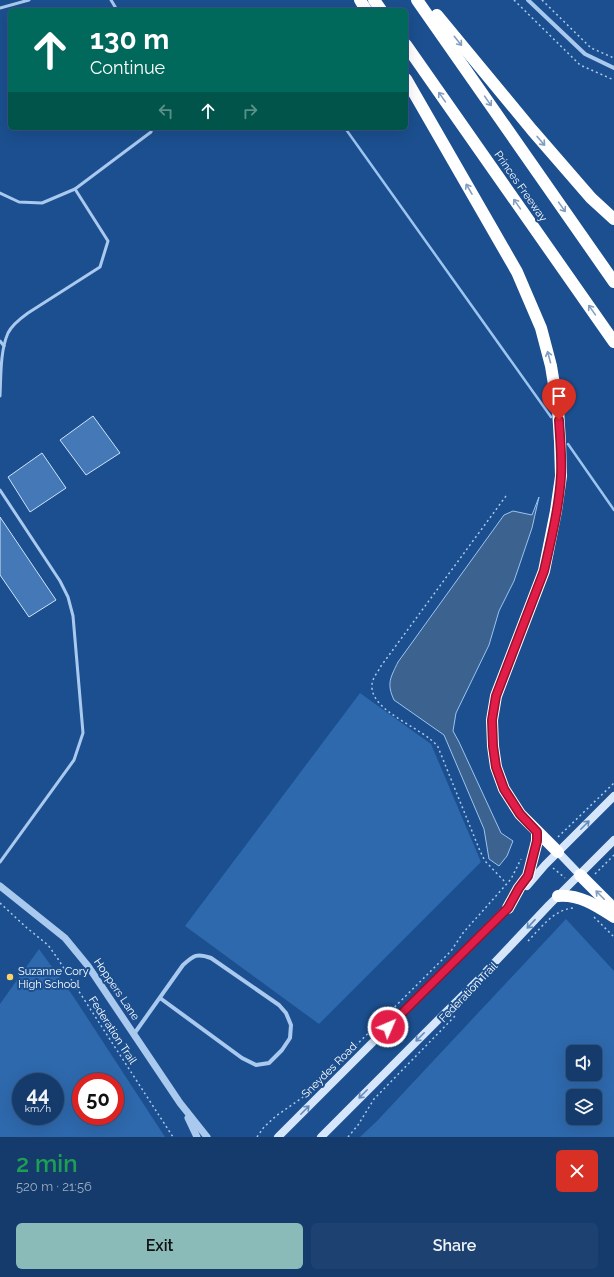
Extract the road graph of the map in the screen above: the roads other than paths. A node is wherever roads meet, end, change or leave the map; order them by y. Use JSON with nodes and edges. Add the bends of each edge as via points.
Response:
{"nodes":[{"id":1,"x":29,"y":0,"type":"edge"},
{"id":2,"x":418,"y":0,"type":"edge"},
{"id":3,"x":424,"y":0,"type":"edge"},
{"id":4,"x":528,"y":0,"type":"edge"},
{"id":5,"x":0,"y":8,"type":"edge"},
{"id":6,"x":408,"y":48,"type":"edge"},
{"id":7,"x":614,"y":68,"type":"edge"},
{"id":8,"x":408,"y":82,"type":"edge"},
{"id":9,"x":152,"y":130,"type":"edge"},
{"id":10,"x":75,"y":189,"type":"junction"},
{"id":11,"x":0,"y":193,"type":"edge"},
{"id":12,"x":614,"y":219,"type":"edge"},
{"id":13,"x":614,"y":282,"type":"edge"},
{"id":14,"x":0,"y":341,"type":"edge"},
{"id":15,"x":614,"y":342,"type":"edge"},
{"id":16,"x":4,"y":346,"type":"junction"},
{"id":17,"x":0,"y":396,"type":"edge"},
{"id":18,"x":0,"y":490,"type":"edge"},
{"id":19,"x":614,"y":796,"type":"edge"},
{"id":20,"x":537,"y":832,"type":"junction"},
{"id":21,"x":614,"y":840,"type":"edge"},
{"id":22,"x":554,"y":849,"type":"junction"},
{"id":23,"x":0,"y":862,"type":"edge"},
{"id":24,"x":575,"y":879,"type":"junction"},
{"id":25,"x":0,"y":886,"type":"edge"},
{"id":26,"x":558,"y":896,"type":"junction"},
{"id":27,"x":508,"y":908,"type":"junction"},
{"id":28,"x":614,"y":909,"type":"edge"},
{"id":29,"x":614,"y":917,"type":"edge"},
{"id":30,"x":160,"y":998,"type":"junction"},
{"id":31,"x":134,"y":1034,"type":"junction"},
{"id":32,"x":180,"y":1103,"type":"junction"},
{"id":33,"x":197,"y":1137,"type":"edge"},
{"id":34,"x":207,"y":1137,"type":"edge"},
{"id":35,"x":278,"y":1137,"type":"edge"},
{"id":36,"x":321,"y":1137,"type":"edge"}],
"edges":[{"from":1,"to":5,"type":"lane"},
{"from":2,"to":13,"type":"highway","name":"Princes Freeway","one_way":true},
{"from":3,"to":12,"type":"highway","one_way":true,"via":[[532,130],[591,198]]},
{"from":4,"to":7,"type":"street","via":[[585,54]]},
{"from":15,"to":6,"type":"highway","name":"Princes Freeway","one_way":true},
{"from":20,"to":8,"type":"highway","one_way":true,"via":[[520,814],[504,789],[496,767],[492,720],[496,696],[544,571],[556,511],[561,476],[560,442],[551,366],[540,328],[517,272]]},
{"from":9,"to":10,"type":"lane"},
{"from":10,"to":11,"type":"lane","via":[[42,202],[18,202]]},
{"from":10,"to":16,"type":"lane","via":[[108,241],[100,267],[28,312],[9,332]]},
{"from":14,"to":16,"type":"lane"},
{"from":16,"to":17,"type":"lane"},
{"from":18,"to":23,"type":"lane","via":[[68,597],[73,616],[83,733],[74,760]]},
{"from":22,"to":19,"type":"main road","name":"Sneydes Road","one_way":true},
{"from":20,"to":22,"type":"highway"},
{"from":20,"to":27,"type":"highway","via":[[528,876]]},
{"from":21,"to":24,"type":"main road"},
{"from":22,"to":24,"type":"main road"},
{"from":22,"to":27,"type":"main road","name":"Sneydes Road","via":[[548,863]]},
{"from":24,"to":26,"type":"main road"},
{"from":28,"to":24,"type":"highway","one_way":true},
{"from":25,"to":31,"type":"street","name":"Hoppers Lane","via":[[65,938],[88,966]]},
{"from":26,"to":29,"type":"highway","via":[[578,898]]},
{"from":26,"to":36,"type":"main road","one_way":true},
{"from":35,"to":27,"type":"main road","name":"Sneydes Road","one_way":true},
{"from":30,"to":30,"type":"street","via":[[183,965],[192,957],[201,955],[211,958],[279,1005],[291,1025],[290,1038],[269,1063],[256,1064],[242,1058]]},
{"from":30,"to":31,"type":"street"},
{"from":31,"to":32,"type":"street","name":"Hoppers Lane"},
{"from":32,"to":33,"type":"street","name":"Hoppers Lane"},
{"from":32,"to":34,"type":"street","name":"Hoppers Lane"}]}
